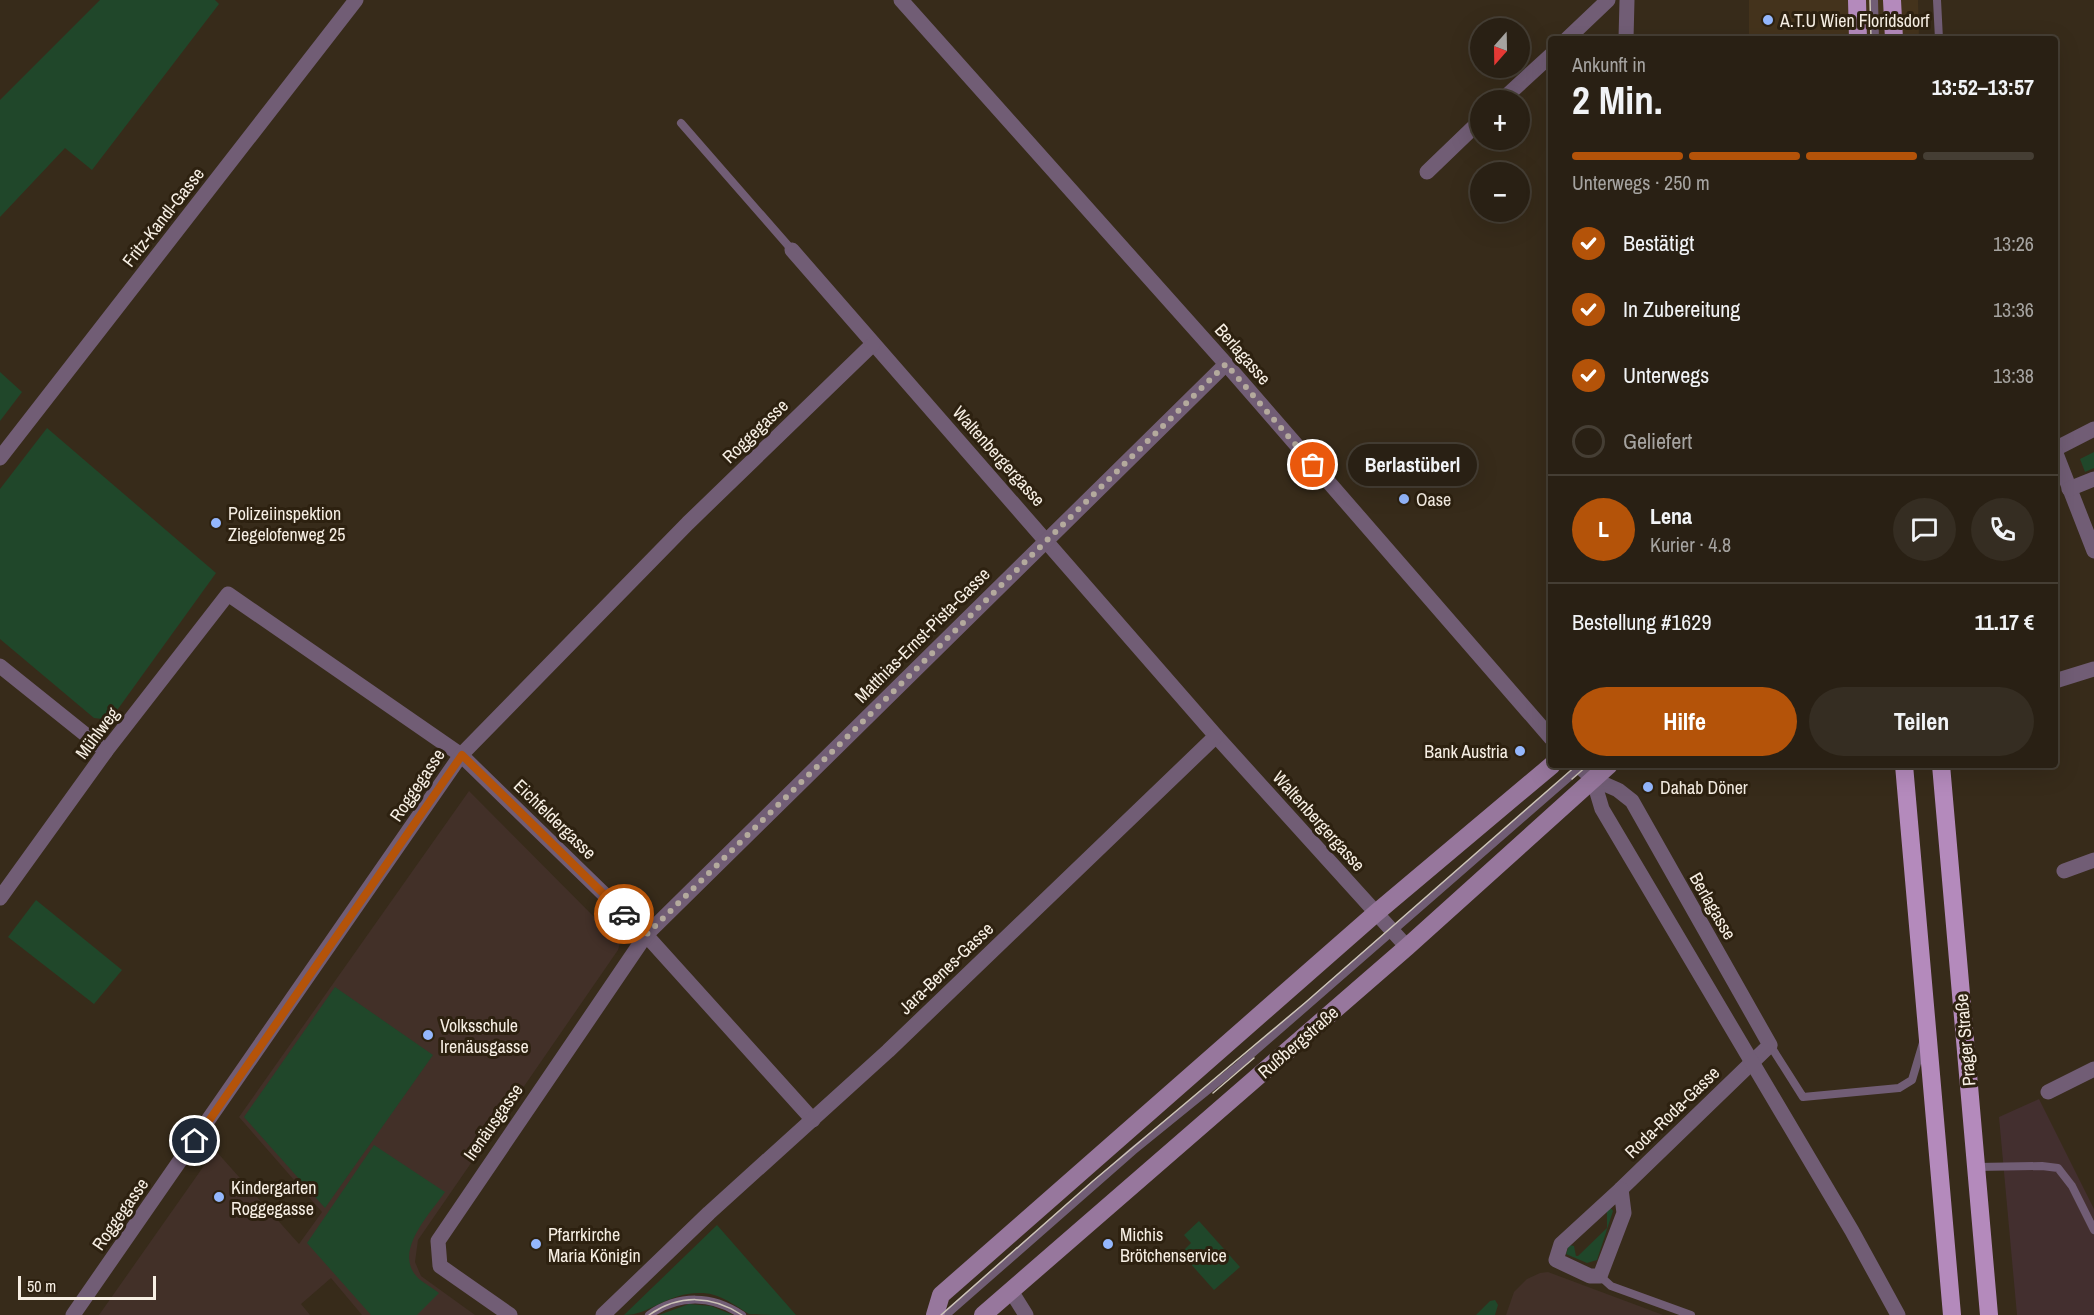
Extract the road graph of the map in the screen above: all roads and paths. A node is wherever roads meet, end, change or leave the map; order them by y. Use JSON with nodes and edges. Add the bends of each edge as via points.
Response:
{"nodes":[{"id":1,"x":356,"y":0,"type":"edge"},
{"id":2,"x":901,"y":0,"type":"edge"},
{"id":3,"x":1608,"y":0,"type":"edge"},
{"id":4,"x":1627,"y":0,"type":"edge"},
{"id":5,"x":1857,"y":0,"type":"edge"},
{"id":6,"x":1874,"y":0,"type":"edge"},
{"id":7,"x":1892,"y":0,"type":"edge"},
{"id":8,"x":1937,"y":0,"type":"edge"},
{"id":9,"x":1570,"y":36,"type":"edge"},
{"id":10,"x":1626,"y":36,"type":"edge"},
{"id":11,"x":1858,"y":36,"type":"edge"},
{"id":12,"x":1875,"y":36,"type":"edge"},
{"id":13,"x":1894,"y":36,"type":"edge"},
{"id":14,"x":1939,"y":36,"type":"edge"},
{"id":15,"x":1548,"y":57,"type":"edge"},
{"id":16,"x":1513,"y":90,"type":"edge"},
{"id":17,"x":681,"y":123,"type":"dead end"},
{"id":18,"x":1470,"y":131,"type":"edge"},
{"id":19,"x":1427,"y":172,"type":"dead end"},
{"id":20,"x":792,"y":250,"type":"joint"},
{"id":21,"x":873,"y":344,"type":"junction"},
{"id":22,"x":1226,"y":364,"type":"junction"},
{"id":23,"x":2094,"y":429,"type":"edge"},
{"id":24,"x":2058,"y":448,"type":"edge"},
{"id":25,"x":0,"y":458,"type":"edge"},
{"id":26,"x":2058,"y":458,"type":"edge"},
{"id":27,"x":2094,"y":479,"type":"edge"},
{"id":28,"x":2069,"y":489,"type":"junction"},
{"id":29,"x":1046,"y":539,"type":"junction"},
{"id":30,"x":2094,"y":551,"type":"edge"},
{"id":31,"x":228,"y":594,"type":"joint"},
{"id":32,"x":0,"y":666,"type":"edge"},
{"id":33,"x":2094,"y":669,"type":"edge"},
{"id":34,"x":2058,"y":680,"type":"edge"},
{"id":35,"x":1548,"y":735,"type":"edge"},
{"id":36,"x":1216,"y":736,"type":"junction"},
{"id":37,"x":106,"y":751,"type":"junction"},
{"id":38,"x":462,"y":755,"type":"junction"},
{"id":39,"x":1548,"y":768,"type":"edge"},
{"id":40,"x":1905,"y":768,"type":"edge"},
{"id":41,"x":1941,"y":768,"type":"edge"},
{"id":42,"x":1584,"y":769,"type":"edge"},
{"id":43,"x":2094,"y":860,"type":"edge"},
{"id":44,"x":2064,"y":871,"type":"dead end"},
{"id":45,"x":0,"y":898,"type":"edge"},
{"id":46,"x":1376,"y":913,"type":"junction"},
{"id":47,"x":1392,"y":931,"type":"junction"},
{"id":48,"x":646,"y":935,"type":"junction"},
{"id":49,"x":1407,"y":947,"type":"junction"},
{"id":50,"x":1927,"y":1030,"type":"junction"},
{"id":51,"x":1770,"y":1045,"type":"junction"},
{"id":52,"x":1750,"y":1063,"type":"junction"},
{"id":53,"x":2094,"y":1069,"type":"edge"},
{"id":54,"x":2048,"y":1092,"type":"dead end"},
{"id":55,"x":813,"y":1120,"type":"junction"},
{"id":56,"x":1976,"y":1167,"type":"junction"},
{"id":57,"x":1621,"y":1189,"type":"junction"},
{"id":58,"x":2094,"y":1230,"type":"edge"},
{"id":59,"x":1600,"y":1276,"type":"junction"},
{"id":60,"x":1011,"y":1291,"type":"junction"},
{"id":61,"x":73,"y":1315,"type":"edge"},
{"id":62,"x":510,"y":1315,"type":"edge"},
{"id":63,"x":603,"y":1315,"type":"edge"},
{"id":64,"x":649,"y":1315,"type":"edge"},
{"id":65,"x":742,"y":1315,"type":"edge"},
{"id":66,"x":935,"y":1315,"type":"edge"},
{"id":67,"x":946,"y":1315,"type":"edge"},
{"id":68,"x":983,"y":1315,"type":"edge"},
{"id":69,"x":1026,"y":1315,"type":"edge"},
{"id":70,"x":1691,"y":1315,"type":"edge"},
{"id":71,"x":1898,"y":1315,"type":"edge"},
{"id":72,"x":1952,"y":1315,"type":"edge"},
{"id":73,"x":1989,"y":1315,"type":"edge"}],
"edges":[{"from":1,"to":25,"type":"street","name":"Fritz-Kandl-Gasse"},
{"from":2,"to":22,"type":"street","name":"Berlagasse"},
{"from":3,"to":9,"type":"street"},
{"from":4,"to":10,"type":"street"},
{"from":5,"to":11,"type":"main road"},
{"from":6,"to":12,"type":"lane"},
{"from":7,"to":13,"type":"main road"},
{"from":8,"to":14,"type":"lane"},
{"from":15,"to":16,"type":"street"},
{"from":17,"to":20,"type":"lane","name":"Waltenbergergasse"},
{"from":18,"to":19,"type":"street"},
{"from":20,"to":21,"type":"street","name":"Waltenbergergasse"},
{"from":21,"to":29,"type":"street","name":"Waltenbergergasse"},
{"from":21,"to":38,"type":"street","name":"Roggegasse","via":[[680,531]]},
{"from":22,"to":29,"type":"street","name":"Matthias-Ernst-Pista-Gasse"},
{"from":22,"to":35,"type":"street","name":"Berlagasse"},
{"from":23,"to":24,"type":"street"},
{"from":26,"to":28,"type":"street"},
{"from":27,"to":28,"type":"street"},
{"from":28,"to":30,"type":"street"},
{"from":29,"to":36,"type":"street","name":"Waltenbergergasse"},
{"from":29,"to":48,"type":"street","name":"Matthias-Ernst-Pista-Gasse"},
{"from":31,"to":37,"type":"street","name":"Mühlweg"},
{"from":31,"to":38,"type":"street","name":"Eichfeldergasse"},
{"from":32,"to":37,"type":"street"},
{"from":33,"to":34,"type":"street"},
{"from":36,"to":46,"type":"street","name":"Waltenbergergasse"},
{"from":36,"to":55,"type":"street","name":"Jara-Benes-Gasse"},
{"from":37,"to":45,"type":"street","name":"Mühlweg"},
{"from":38,"to":48,"type":"street","name":"Eichfeldergasse"},
{"from":38,"to":61,"type":"street","name":"Roggegasse"},
{"from":39,"to":46,"type":"street"},
{"from":40,"to":50,"type":"main road","name":"Prager Straße"},
{"from":41,"to":56,"type":"main road","name":"Prager Straße"},
{"from":42,"to":47,"type":"lane"},
{"from":42,"to":49,"type":"street","name":"Rußbergstraße"},
{"from":42,"to":51,"type":"street","name":"Berlagasse","via":[[1632,801]]},
{"from":42,"to":52,"type":"street","via":[[1602,809]]},
{"from":43,"to":44,"type":"street"},
{"from":46,"to":47,"type":"street","name":"Waltenbergergasse"},
{"from":46,"to":66,"type":"street","via":[[941,1295]]},
{"from":47,"to":49,"type":"street","name":"Waltenbergergasse"},
{"from":47,"to":67,"type":"lane"},
{"from":48,"to":55,"type":"street","name":"Eichfeldergasse"},
{"from":48,"to":62,"type":"street","name":"Irenäusgasse","via":[[438,1241],[440,1266]]},
{"from":49,"to":60,"type":"street","name":"Rußbergstraße"},
{"from":50,"to":51,"type":"lane","via":[[1912,1080],[1899,1088],[1803,1097]]},
{"from":50,"to":72,"type":"main road","name":"Prager Straße"},
{"from":51,"to":52,"type":"street"},
{"from":52,"to":57,"type":"street","name":"Roda-Roda-Gasse"},
{"from":52,"to":71,"type":"street","via":[[1799,1140]]},
{"from":53,"to":54,"type":"street"},
{"from":55,"to":63,"type":"street","name":"Jara-Benes-Gasse"},
{"from":56,"to":58,"type":"lane","via":[[2058,1168],[2072,1186]]},
{"from":56,"to":73,"type":"main road","name":"Prager Straße"},
{"from":57,"to":59,"type":"street","via":[[1624,1213]]},
{"from":57,"to":59,"type":"street","name":"Roda-Roda-Gasse","via":[[1561,1244],[1556,1260],[1590,1276]]},
{"from":59,"to":70,"type":"lane","via":[[1611,1286]]},
{"from":60,"to":68,"type":"street","name":"Rußbergstraße"},
{"from":60,"to":69,"type":"street"},
{"from":64,"to":65,"type":"lane","via":[[676,1301],[702,1299]]}]}
